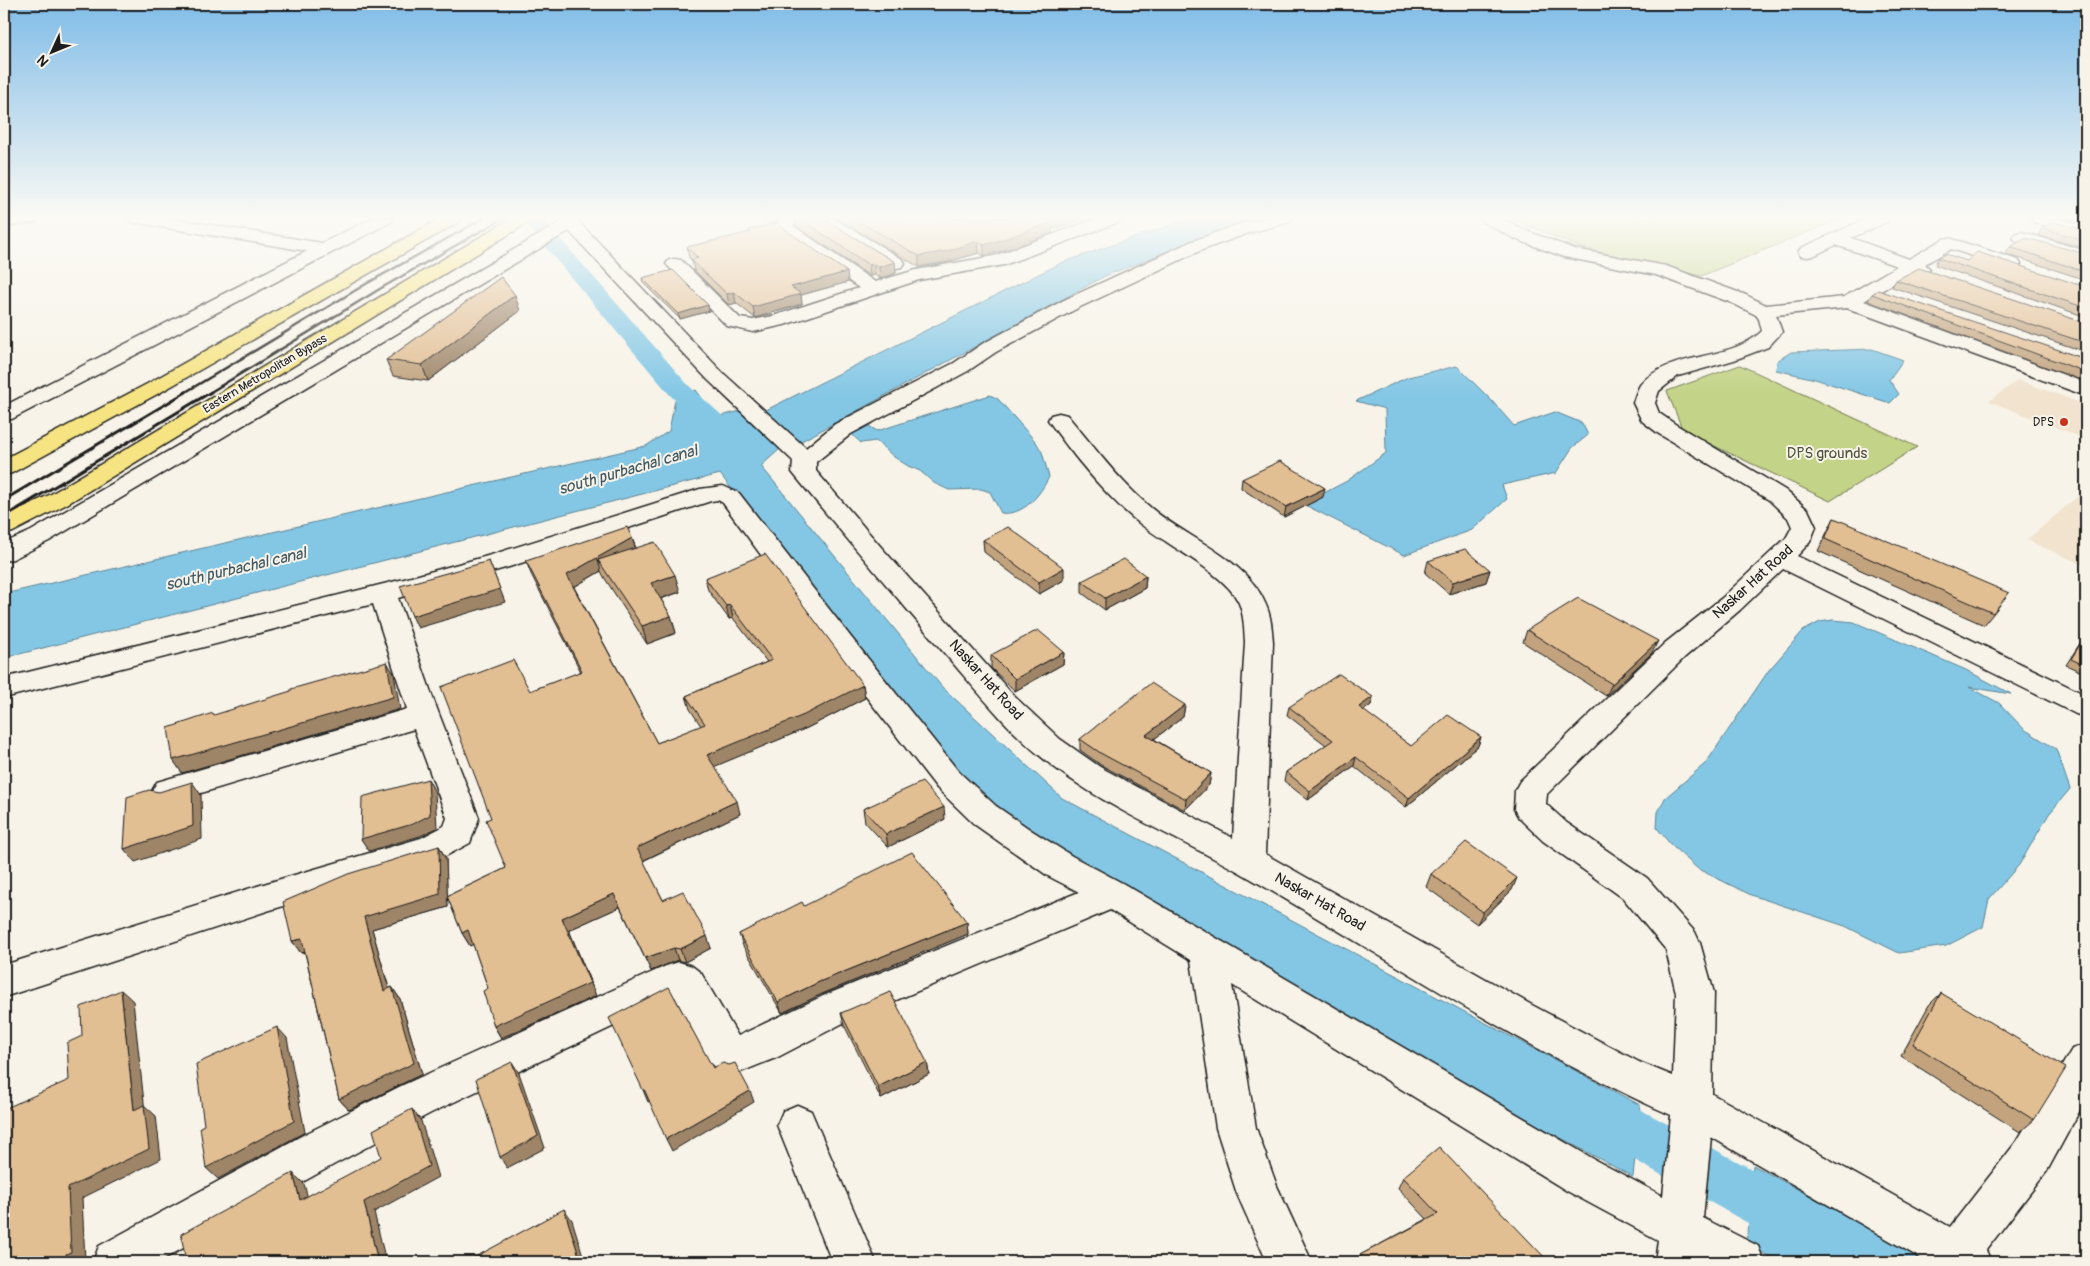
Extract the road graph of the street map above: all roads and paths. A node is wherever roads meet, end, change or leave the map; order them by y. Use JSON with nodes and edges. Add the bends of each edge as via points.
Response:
{"nodes":[{"id":1,"x":270,"y":277,"type":"edge"},
{"id":2,"x":349,"y":277,"type":"edge"},
{"id":3,"x":425,"y":277,"type":"edge"},
{"id":4,"x":478,"y":277,"type":"edge"},
{"id":5,"x":618,"y":277,"type":"edge"},
{"id":6,"x":688,"y":277,"type":"edge"},
{"id":7,"x":855,"y":277,"type":"edge"},
{"id":8,"x":910,"y":277,"type":"edge"},
{"id":9,"x":1129,"y":277,"type":"edge"},
{"id":10,"x":1681,"y":277,"type":"edge"},
{"id":11,"x":1891,"y":277,"type":"edge"},
{"id":12,"x":1872,"y":288,"type":"junction"},
{"id":13,"x":874,"y":290,"type":"junction"},
{"id":14,"x":1900,"y":298,"type":"edge"},
{"id":15,"x":1849,"y":302,"type":"junction"},
{"id":16,"x":1763,"y":311,"type":"junction"},
{"id":17,"x":2086,"y":390,"type":"edge"},
{"id":18,"x":4,"y":414,"type":"edge"},
{"id":19,"x":1059,"y":420,"type":"dead end"},
{"id":20,"x":805,"y":460,"type":"junction"},
{"id":21,"x":4,"y":468,"type":"edge"},
{"id":22,"x":4,"y":527,"type":"edge"},
{"id":23,"x":4,"y":553,"type":"edge"},
{"id":24,"x":1780,"y":558,"type":"junction"},
{"id":25,"x":383,"y":594,"type":"junction"},
{"id":26,"x":4,"y":688,"type":"edge"},
{"id":27,"x":2086,"y":707,"type":"edge"},
{"id":28,"x":425,"y":715,"type":"junction"},
{"id":29,"x":168,"y":791,"type":"edge"},
{"id":30,"x":1248,"y":861,"type":"junction"},
{"id":31,"x":1112,"y":894,"type":"junction"},
{"id":32,"x":1208,"y":952,"type":"junction"},
{"id":33,"x":4,"y":981,"type":"edge"},
{"id":34,"x":2086,"y":1062,"type":"edge"},
{"id":35,"x":1691,"y":1117,"type":"junction"},
{"id":36,"x":797,"y":1125,"type":"dead end"},
{"id":37,"x":1681,"y":1232,"type":"edge"},
{"id":38,"x":1963,"y":1258,"type":"edge"},
{"id":39,"x":115,"y":1262,"type":"edge"},
{"id":40,"x":854,"y":1262,"type":"edge"},
{"id":41,"x":1290,"y":1262,"type":"edge"},
{"id":42,"x":1742,"y":1262,"type":"edge"}],
"edges":[{"from":1,"to":18,"type":"street"},
{"from":2,"to":21,"type":"main road","via":[[154,388]]},
{"from":3,"to":22,"type":"main road","name":"Eastern Metropolitan Bypass","via":[[59,499]]},
{"from":4,"to":23,"type":"street","via":[[40,536]]},
{"from":5,"to":20,"type":"street","via":[[715,376]]},
{"from":6,"to":13,"type":"street","via":[[734,322],[753,326]]},
{"from":7,"to":13,"type":"street"},
{"from":8,"to":13,"type":"street"},
{"from":9,"to":20,"type":"street","via":[[1071,304],[843,429]]},
{"from":10,"to":16,"type":"street"},
{"from":11,"to":12,"type":"street"},
{"from":12,"to":14,"type":"street"},
{"from":12,"to":15,"type":"street"},
{"from":15,"to":16,"type":"street"},
{"from":15,"to":17,"type":"street"},
{"from":16,"to":24,"type":"street","name":"Naskar Hat Road","via":[[1772,332],[1761,343],[1671,372],[1650,388],[1644,403],[1650,416],[1667,429],[1777,495],[1799,515],[1804,527],[1798,542]]},
{"from":19,"to":30,"type":"street","via":[[1143,514],[1236,580],[1250,597],[1257,617],[1259,642]]},
{"from":20,"to":30,"type":"street","name":"Naskar Hat Road","via":[[804,472],[872,553],[1006,704],[1049,747],[1089,775]]},
{"from":24,"to":27,"type":"street"},
{"from":24,"to":35,"type":"street","name":"Naskar Hat Road","via":[[1731,604],[1674,650],[1531,790],[1530,809],[1555,832],[1635,888],[1682,943],[1695,993]]},
{"from":25,"to":26,"type":"street"},
{"from":25,"to":28,"type":"street"},
{"from":25,"to":31,"type":"street","via":[[500,561],[708,494],[723,493],[731,498],[948,780],[986,816],[1019,839]]},
{"from":28,"to":29,"type":"street"},
{"from":28,"to":33,"type":"street","via":[[463,818],[458,834],[430,849]]},
{"from":30,"to":35,"type":"street","name":"Naskar Hat Road","via":[[1625,1075]]},
{"from":31,"to":32,"type":"street"},
{"from":31,"to":39,"type":"street","via":[[836,1008],[733,1057],[722,1047],[688,985],[679,978],[417,1100],[311,1154]]},
{"from":32,"to":37,"type":"street"},
{"from":32,"to":41,"type":"street","via":[[1236,1128],[1258,1194]]},
{"from":34,"to":38,"type":"street","via":[[2032,1156]]},
{"from":35,"to":37,"type":"street"},
{"from":35,"to":38,"type":"street"},
{"from":36,"to":40,"type":"street"},
{"from":37,"to":42,"type":"street"}]}
